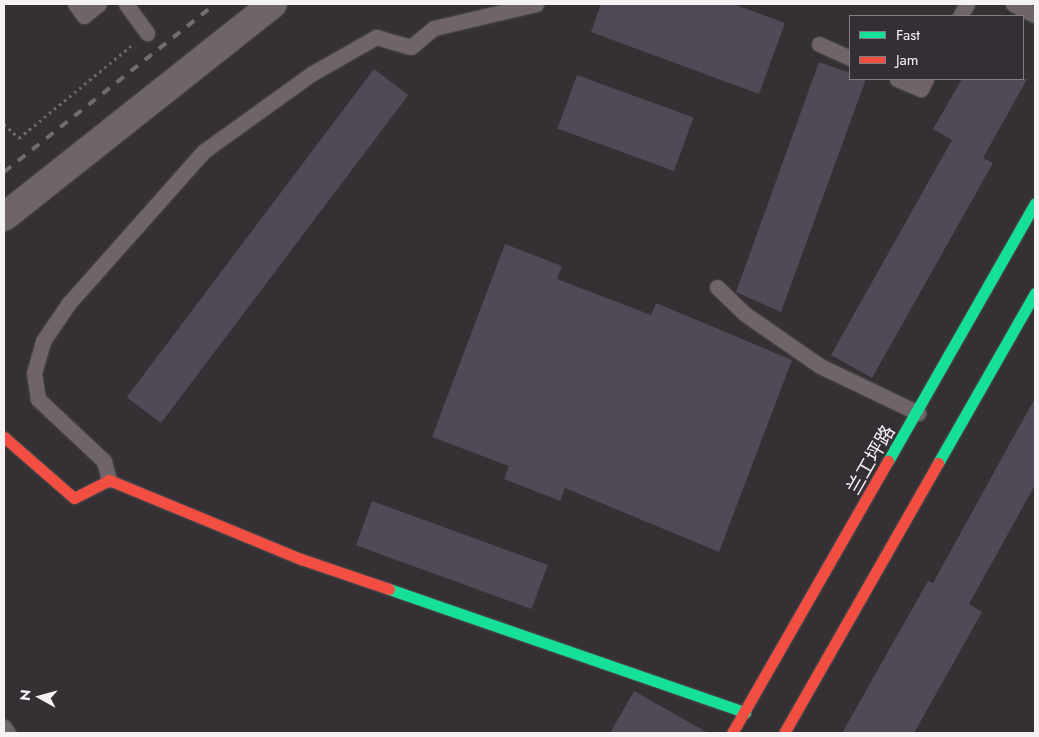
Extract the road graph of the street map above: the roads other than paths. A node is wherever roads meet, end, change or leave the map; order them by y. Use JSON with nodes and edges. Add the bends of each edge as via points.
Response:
{"nodes":[{"id":1,"x":75,"y":4,"type":"edge"},
{"id":2,"x":99,"y":4,"type":"edge"},
{"id":3,"x":126,"y":4,"type":"edge"},
{"id":4,"x":273,"y":4,"type":"edge"},
{"id":5,"x":536,"y":4,"type":"edge"},
{"id":6,"x":967,"y":4,"type":"edge"},
{"id":7,"x":1013,"y":4,"type":"edge"},
{"id":8,"x":961,"y":15,"type":"edge"},
{"id":9,"x":1035,"y":15,"type":"edge"},
{"id":10,"x":147,"y":33,"type":"road end"},
{"id":11,"x":819,"y":44,"type":"dead end"},
{"id":12,"x":849,"y":58,"type":"edge"},
{"id":13,"x":899,"y":80,"type":"edge"},
{"id":14,"x":925,"y":80,"type":"edge"},
{"id":15,"x":1035,"y":203,"type":"edge"},
{"id":16,"x":4,"y":217,"type":"edge"},
{"id":17,"x":717,"y":286,"type":"dead end"},
{"id":18,"x":1035,"y":293,"type":"edge"},
{"id":19,"x":918,"y":413,"type":"junction"},
{"id":20,"x":4,"y":437,"type":"edge"},
{"id":21,"x":109,"y":480,"type":"junction"},
{"id":22,"x":745,"y":712,"type":"junction"},
{"id":23,"x":4,"y":727,"type":"edge"},
{"id":24,"x":8,"y":733,"type":"edge"},
{"id":25,"x":732,"y":733,"type":"edge"},
{"id":26,"x":784,"y":733,"type":"edge"}],
"edges":[{"from":1,"to":2,"type":"lane","via":[[84,16]]},
{"from":3,"to":10,"type":"lane"},
{"from":4,"to":16,"type":"street"},
{"from":5,"to":21,"type":"lane","via":[[434,28],[411,47],[376,37],[310,74],[204,151],[69,303],[41,349],[34,373],[38,399],[104,461]]},
{"from":6,"to":8,"type":"lane"},
{"from":7,"to":9,"type":"lane"},
{"from":11,"to":12,"type":"lane"},
{"from":13,"to":14,"type":"lane","via":[[920,89]]},
{"from":15,"to":19,"type":"main road","name":"兰工坪路"},
{"from":17,"to":19,"type":"lane","via":[[744,314],[820,366]]},
{"from":18,"to":26,"type":"main road"},
{"from":19,"to":22,"type":"main road","name":"兰工坪路"},
{"from":20,"to":21,"type":"main road","via":[[74,498]]},
{"from":21,"to":22,"type":"main road","via":[[301,559]]},
{"from":22,"to":25,"type":"main road","name":"兰工坪路"},
{"from":23,"to":24,"type":"lane"}]}
